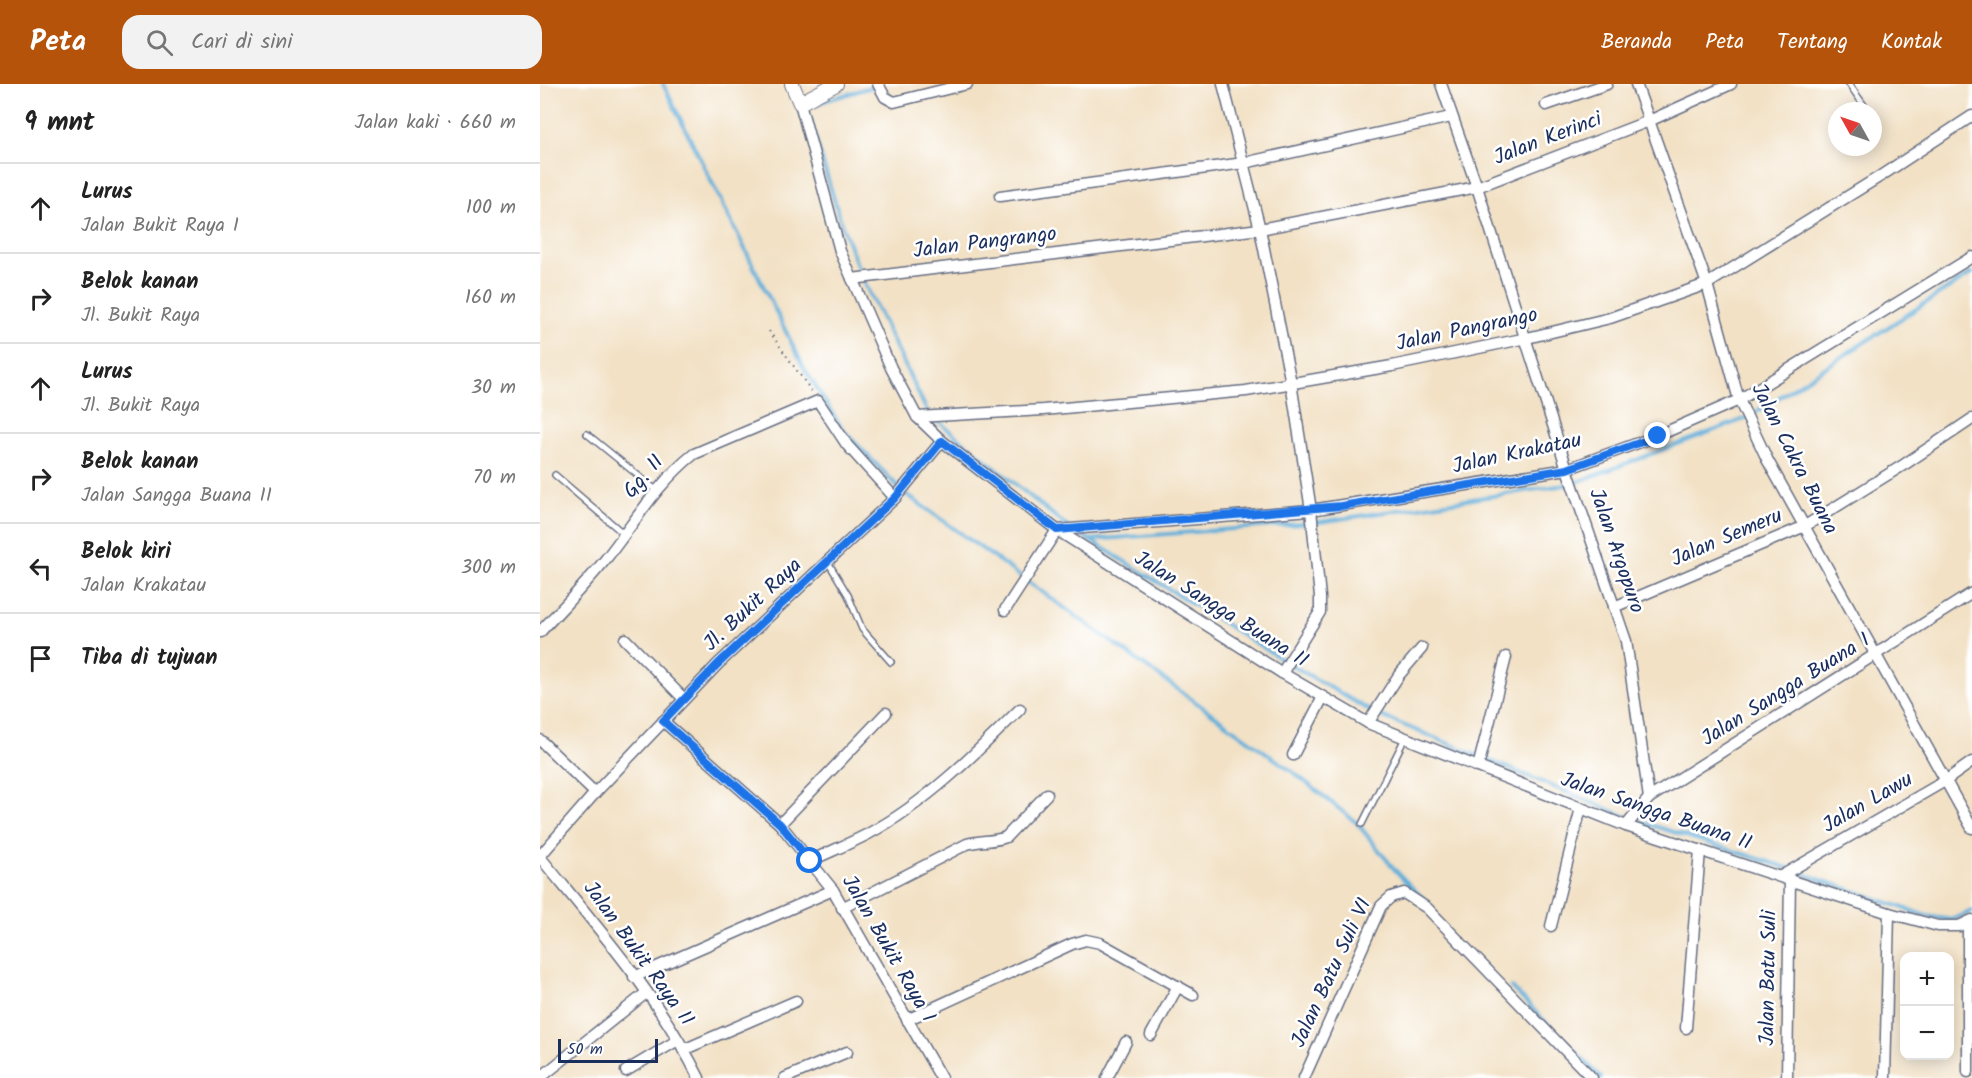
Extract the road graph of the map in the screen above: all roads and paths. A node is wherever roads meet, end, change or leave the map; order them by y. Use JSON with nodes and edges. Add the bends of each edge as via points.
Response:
{"nodes":[{"id":1,"x":792,"y":84,"type":"edge"},
{"id":2,"x":836,"y":84,"type":"edge"},
{"id":3,"x":878,"y":84,"type":"edge"},
{"id":4,"x":967,"y":84,"type":"edge"},
{"id":5,"x":1223,"y":84,"type":"edge"},
{"id":6,"x":1440,"y":84,"type":"edge"},
{"id":7,"x":1607,"y":84,"type":"edge"},
{"id":8,"x":1636,"y":84,"type":"edge"},
{"id":9,"x":1731,"y":84,"type":"edge"},
{"id":10,"x":1849,"y":84,"type":"edge"},
{"id":11,"x":1862,"y":102,"type":"edge"},
{"id":12,"x":800,"y":103,"type":"junction"},
{"id":13,"x":1546,"y":105,"type":"dead end"},
{"id":14,"x":1972,"y":116,"type":"edge"},
{"id":15,"x":1451,"y":117,"type":"junction"},
{"id":16,"x":1649,"y":121,"type":"junction"},
{"id":17,"x":1244,"y":163,"type":"junction"},
{"id":18,"x":1478,"y":187,"type":"junction"},
{"id":19,"x":1000,"y":196,"type":"dead end"},
{"id":20,"x":1260,"y":229,"type":"junction"},
{"id":21,"x":1972,"y":257,"type":"edge"},
{"id":22,"x":852,"y":279,"type":"junction"},
{"id":23,"x":1707,"y":284,"type":"junction"},
{"id":24,"x":769,"y":331,"type":"dead end"},
{"id":25,"x":1527,"y":338,"type":"junction"},
{"id":26,"x":1291,"y":383,"type":"junction"},
{"id":27,"x":1739,"y":400,"type":"junction"},
{"id":28,"x":818,"y":401,"type":"junction"},
{"id":29,"x":917,"y":417,"type":"junction"},
{"id":30,"x":1972,"y":419,"type":"edge"},
{"id":31,"x":587,"y":434,"type":"dead end"},
{"id":32,"x":942,"y":441,"type":"junction"},
{"id":33,"x":1567,"y":469,"type":"junction"},
{"id":34,"x":555,"y":475,"type":"dead end"},
{"id":35,"x":656,"y":490,"type":"junction"},
{"id":36,"x":897,"y":496,"type":"junction"},
{"id":37,"x":1311,"y":510,"type":"junction"},
{"id":38,"x":1805,"y":526,"type":"junction"},
{"id":39,"x":1057,"y":530,"type":"junction"},
{"id":40,"x":624,"y":534,"type":"junction"},
{"id":41,"x":828,"y":562,"type":"junction"},
{"id":42,"x":1972,"y":593,"type":"edge"},
{"id":43,"x":1614,"y":607,"type":"junction"},
{"id":44,"x":1005,"y":610,"type":"dead end"},
{"id":45,"x":540,"y":632,"type":"edge"},
{"id":46,"x":625,"y":639,"type":"dead end"},
{"id":47,"x":1422,"y":648,"type":"dead end"},
{"id":48,"x":1877,"y":656,"type":"junction"},
{"id":49,"x":1506,"y":657,"type":"dead end"},
{"id":50,"x":891,"y":663,"type":"dead end"},
{"id":51,"x":1282,"y":673,"type":"junction"},
{"id":52,"x":1323,"y":697,"type":"junction"},
{"id":53,"x":684,"y":699,"type":"junction"},
{"id":54,"x":1020,"y":709,"type":"dead end"},
{"id":55,"x":886,"y":713,"type":"dead end"},
{"id":56,"x":663,"y":721,"type":"junction"},
{"id":57,"x":1368,"y":723,"type":"junction"},
{"id":58,"x":1405,"y":738,"type":"junction"},
{"id":59,"x":540,"y":740,"type":"edge"},
{"id":60,"x":1293,"y":755,"type":"dead end"},
{"id":61,"x":1972,"y":762,"type":"edge"},
{"id":62,"x":1478,"y":767,"type":"junction"},
{"id":63,"x":1945,"y":781,"type":"junction"},
{"id":64,"x":595,"y":793,"type":"junction"},
{"id":65,"x":1047,"y":794,"type":"dead end"},
{"id":66,"x":1649,"y":798,"type":"junction"},
{"id":67,"x":1581,"y":808,"type":"junction"},
{"id":68,"x":780,"y":824,"type":"junction"},
{"id":69,"x":1362,"y":824,"type":"dead end"},
{"id":70,"x":1626,"y":826,"type":"junction"},
{"id":71,"x":1972,"y":828,"type":"edge"},
{"id":72,"x":1700,"y":850,"type":"junction"},
{"id":73,"x":540,"y":856,"type":"edge"},
{"id":74,"x":810,"y":861,"type":"junction"},
{"id":75,"x":1786,"y":878,"type":"junction"},
{"id":76,"x":832,"y":890,"type":"junction"},
{"id":77,"x":842,"y":908,"type":"junction"},
{"id":78,"x":1889,"y":913,"type":"junction"},
{"id":79,"x":1970,"y":921,"type":"edge"},
{"id":80,"x":1551,"y":926,"type":"dead end"},
{"id":81,"x":634,"y":977,"type":"junction"},
{"id":82,"x":1178,"y":986,"type":"junction"},
{"id":83,"x":646,"y":993,"type":"junction"},
{"id":84,"x":1193,"y":995,"type":"dead end"},
{"id":85,"x":796,"y":1001,"type":"dead end"},
{"id":86,"x":907,"y":1020,"type":"junction"},
{"id":87,"x":1686,"y":1028,"type":"dead end"},
{"id":88,"x":1151,"y":1035,"type":"dead end"},
{"id":89,"x":1126,"y":1042,"type":"dead end"},
{"id":90,"x":681,"y":1045,"type":"junction"},
{"id":91,"x":847,"y":1052,"type":"dead end"},
{"id":92,"x":626,"y":1071,"type":"dead end"},
{"id":93,"x":1968,"y":1072,"type":"dead end"},
{"id":94,"x":540,"y":1078,"type":"edge"},
{"id":95,"x":699,"y":1078,"type":"edge"},
{"id":96,"x":785,"y":1078,"type":"edge"},
{"id":97,"x":941,"y":1078,"type":"edge"},
{"id":98,"x":1107,"y":1078,"type":"edge"},
{"id":99,"x":1304,"y":1078,"type":"edge"},
{"id":100,"x":1592,"y":1078,"type":"edge"},
{"id":101,"x":1787,"y":1078,"type":"edge"},
{"id":102,"x":1885,"y":1078,"type":"edge"}],
"edges":[{"from":1,"to":12,"type":"street"},
{"from":2,"to":12,"type":"street"},
{"from":3,"to":4,"type":"street","via":[[885,97],[894,102]]},
{"from":5,"to":17,"type":"street"},
{"from":6,"to":15,"type":"street","name":"Jalan Argopuro"},
{"from":7,"to":13,"type":"street"},
{"from":8,"to":16,"type":"street","name":"Jalan Cakra Buana"},
{"from":9,"to":16,"type":"street","name":"Jalan Kerinci"},
{"from":10,"to":11,"type":"lane"},
{"from":12,"to":22,"type":"street","name":"Jalan Sangga Buana II","via":[[840,251]]},
{"from":14,"to":23,"type":"street","name":"Jalan Pangrango"},
{"from":15,"to":17,"type":"street"},
{"from":15,"to":18,"type":"street","name":"Jalan Argopuro"},
{"from":16,"to":18,"type":"street","name":"Jalan Kerinci"},
{"from":16,"to":23,"type":"street","name":"Jalan Cakra Buana"},
{"from":17,"to":19,"type":"street"},
{"from":17,"to":20,"type":"street"},
{"from":18,"to":20,"type":"street","name":"Jalan Pangrango"},
{"from":18,"to":25,"type":"street","name":"Jalan Argopuro"},
{"from":20,"to":22,"type":"street","name":"Jalan Pangrango"},
{"from":20,"to":26,"type":"street"},
{"from":21,"to":27,"type":"street","name":"Jalan Krakatau"},
{"from":22,"to":29,"type":"street","name":"Jalan Sangga Buana II"},
{"from":23,"to":25,"type":"street","name":"Jalan Pangrango","via":[[1610,318]]},
{"from":23,"to":27,"type":"street","name":"Jalan Cakra Buana"},
{"from":24,"to":28,"type":"path"},
{"from":25,"to":26,"type":"street","name":"Jalan Pangrango"},
{"from":25,"to":33,"type":"street","name":"Jalan Argopuro"},
{"from":26,"to":29,"type":"street","name":"Jalan Pangrango","via":[[1246,391],[1043,410]]},
{"from":26,"to":37,"type":"street"},
{"from":27,"to":33,"type":"street","name":"Jalan Krakatau","via":[[1658,436]]},
{"from":27,"to":38,"type":"street","name":"Jalan Cakra Buana"},
{"from":28,"to":35,"type":"street","name":"Gg. II","via":[[694,454]]},
{"from":28,"to":36,"type":"street","via":[[847,445]]},
{"from":29,"to":32,"type":"street","name":"Jalan Sangga Buana II"},
{"from":30,"to":38,"type":"street","name":"Jalan Semeru"},
{"from":31,"to":35,"type":"lane"},
{"from":32,"to":36,"type":"street","name":"Jl. Bukit Raya"},
{"from":32,"to":39,"type":"street","name":"Jalan Sangga Buana II"},
{"from":33,"to":37,"type":"street","name":"Jalan Krakatau"},
{"from":33,"to":43,"type":"street","name":"Jalan Argopuro"},
{"from":34,"to":40,"type":"lane"},
{"from":35,"to":40,"type":"street","name":"Gg. II"},
{"from":36,"to":41,"type":"street","name":"Jl. Bukit Raya"},
{"from":37,"to":39,"type":"street","name":"Jalan Krakatau"},
{"from":37,"to":51,"type":"street","via":[[1320,612]]},
{"from":38,"to":43,"type":"street","name":"Jalan Semeru"},
{"from":38,"to":48,"type":"street","name":"Jalan Cakra Buana"},
{"from":39,"to":44,"type":"street"},
{"from":39,"to":51,"type":"street","name":"Jalan Sangga Buana II"},
{"from":40,"to":45,"type":"street","name":"Gg. II"},
{"from":41,"to":50,"type":"lane","via":[[862,629]]},
{"from":41,"to":53,"type":"street","name":"Jl. Bukit Raya"},
{"from":42,"to":48,"type":"street","name":"Jalan Sangga Buana I"},
{"from":43,"to":66,"type":"street","name":"Jalan Argopuro","via":[[1626,641]]},
{"from":46,"to":53,"type":"street"},
{"from":47,"to":57,"type":"street"},
{"from":48,"to":63,"type":"street","name":"Jalan Cakra Buana"},
{"from":48,"to":66,"type":"street","name":"Jalan Sangga Buana I"},
{"from":49,"to":62,"type":"street"},
{"from":51,"to":52,"type":"street","name":"Jalan Sangga Buana II"},
{"from":52,"to":57,"type":"street","name":"Jalan Sangga Buana II"},
{"from":52,"to":60,"type":"street"},
{"from":53,"to":56,"type":"street","name":"Jl. Bukit Raya"},
{"from":54,"to":74,"type":"street","via":[[962,766],[904,811]]},
{"from":55,"to":68,"type":"street"},
{"from":56,"to":64,"type":"street","name":"Jl. Bukit Raya"},
{"from":56,"to":68,"type":"street","name":"Jalan Bukit Raya I"},
{"from":57,"to":58,"type":"street","name":"Jalan Sangga Buana II"},
{"from":58,"to":62,"type":"street","name":"Jalan Sangga Buana II"},
{"from":58,"to":69,"type":"lane"},
{"from":59,"to":64,"type":"street"},
{"from":61,"to":63,"type":"street","name":"Jalan Lawu"},
{"from":62,"to":67,"type":"street","name":"Jalan Sangga Buana II"},
{"from":63,"to":71,"type":"street","name":"Jalan Cakra Buana"},
{"from":63,"to":75,"type":"street","name":"Jalan Lawu"},
{"from":64,"to":73,"type":"street","name":"Jl. Bukit Raya"},
{"from":65,"to":77,"type":"street","via":[[1006,837],[967,844]]},
{"from":66,"to":70,"type":"street","name":"Jalan Sangga Buana I"},
{"from":67,"to":70,"type":"street","name":"Jalan Sangga Buana II"},
{"from":67,"to":80,"type":"street"},
{"from":68,"to":74,"type":"street","name":"Jalan Bukit Raya I"},
{"from":70,"to":72,"type":"street","name":"Jalan Sangga Buana II"},
{"from":72,"to":75,"type":"street","name":"Jalan Sangga Buana II"},
{"from":72,"to":87,"type":"street"},
{"from":73,"to":81,"type":"street","name":"Jalan Bukit Raya II"},
{"from":74,"to":76,"type":"street","name":"Jalan Bukit Raya I"},
{"from":75,"to":78,"type":"street","name":"Jalan Sangga Buana II"},
{"from":75,"to":101,"type":"street","name":"Jalan Batu Suli"},
{"from":76,"to":77,"type":"street","name":"Jalan Bukit Raya I"},
{"from":76,"to":81,"type":"street"},
{"from":77,"to":86,"type":"street","name":"Jalan Bukit Raya I"},
{"from":78,"to":79,"type":"street","name":"Jalan Sangga Buana II","via":[[1938,926],[1959,926]]},
{"from":78,"to":102,"type":"street"},
{"from":79,"to":93,"type":"street"},
{"from":81,"to":83,"type":"street","name":"Jalan Bukit Raya II"},
{"from":82,"to":84,"type":"street"},
{"from":82,"to":86,"type":"street","via":[[1100,943],[1086,940]]},
{"from":82,"to":88,"type":"street"},
{"from":83,"to":90,"type":"street","name":"Jalan Bukit Raya II"},
{"from":83,"to":94,"type":"street"},
{"from":85,"to":90,"type":"street"},
{"from":86,"to":97,"type":"street","name":"Jalan Bukit Raya I"},
{"from":89,"to":98,"type":"street"},
{"from":90,"to":92,"type":"street"},
{"from":90,"to":95,"type":"street","name":"Jalan Bukit Raya II"},
{"from":91,"to":96,"type":"street"},
{"from":99,"to":100,"type":"street","name":"Jalan Batu Suli VI","via":[[1381,906],[1404,893],[1427,908]]}]}
